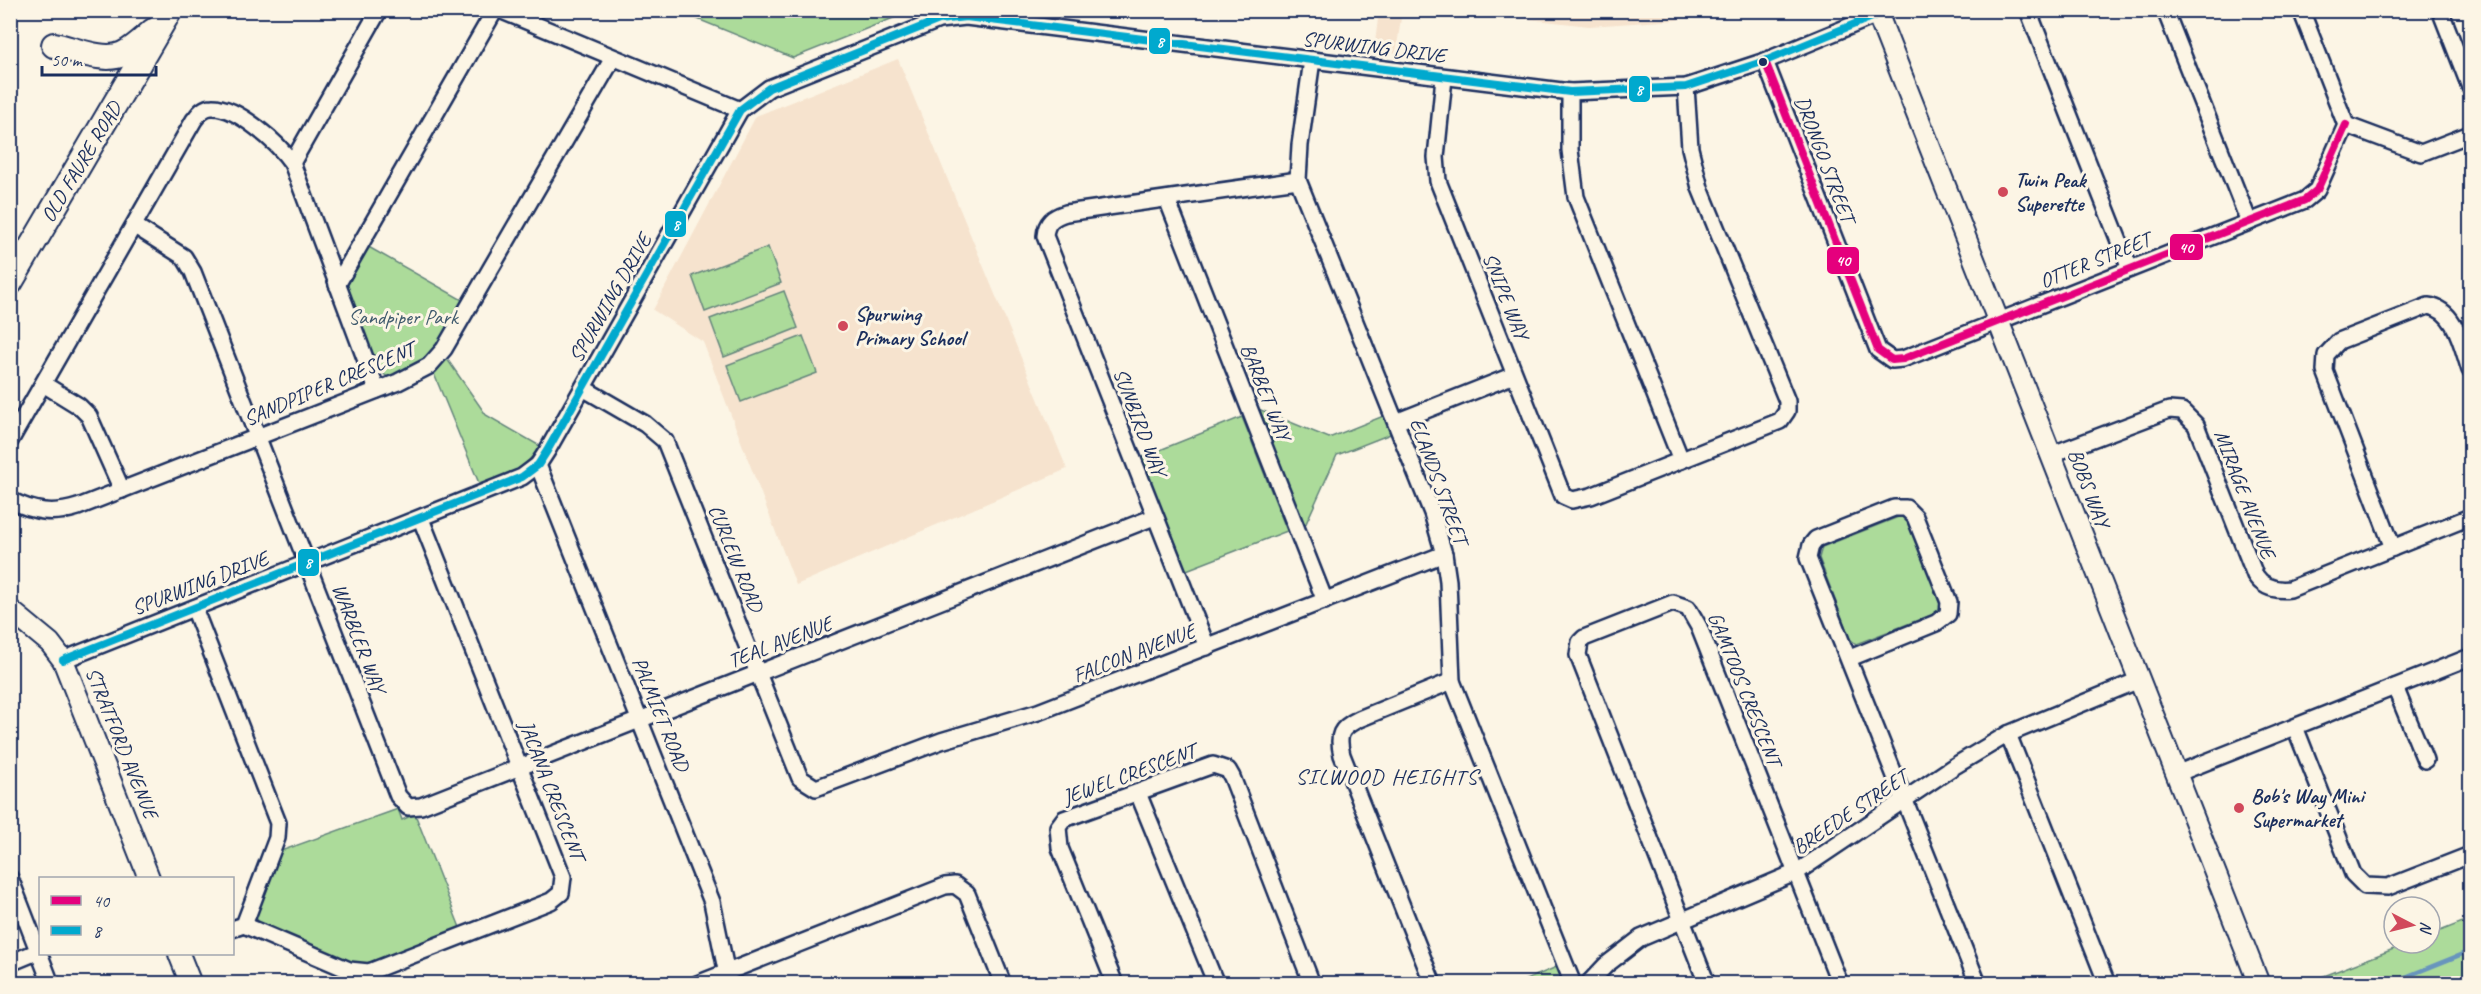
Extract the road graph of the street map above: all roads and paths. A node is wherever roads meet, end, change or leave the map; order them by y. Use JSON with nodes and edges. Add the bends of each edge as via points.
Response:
{"nodes":[{"id":1,"x":379,"y":10,"type":"edge"},
{"id":2,"x":495,"y":10,"type":"edge"},
{"id":3,"x":500,"y":10,"type":"edge"},
{"id":4,"x":1036,"y":10,"type":"edge"},
{"id":5,"x":2028,"y":10,"type":"edge"},
{"id":6,"x":2165,"y":10,"type":"edge"},
{"id":7,"x":2301,"y":10,"type":"edge"},
{"id":8,"x":2440,"y":10,"type":"edge"},
{"id":9,"x":1881,"y":12,"type":"edge"},
{"id":10,"x":166,"y":17,"type":"edge"},
{"id":11,"x":1034,"y":26,"type":"junction"},
{"id":12,"x":54,"y":45,"type":"dead end"},
{"id":13,"x":613,"y":58,"type":"junction"},
{"id":14,"x":1312,"y":60,"type":"junction"},
{"id":15,"x":1765,"y":61,"type":"junction"},
{"id":16,"x":1444,"y":78,"type":"junction"},
{"id":17,"x":1686,"y":87,"type":"junction"},
{"id":18,"x":2470,"y":87,"type":"edge"},
{"id":19,"x":1570,"y":92,"type":"junction"},
{"id":20,"x":740,"y":110,"type":"junction"},
{"id":21,"x":2346,"y":125,"type":"junction"},
{"id":22,"x":2470,"y":134,"type":"edge"},
{"id":23,"x":292,"y":163,"type":"junction"},
{"id":24,"x":1298,"y":180,"type":"junction"},
{"id":25,"x":1167,"y":199,"type":"junction"},
{"id":26,"x":2249,"y":222,"type":"junction"},
{"id":27,"x":135,"y":226,"type":"junction"},
{"id":28,"x":2130,"y":269,"type":"junction"},
{"id":29,"x":10,"y":283,"type":"edge"},
{"id":30,"x":337,"y":285,"type":"junction"},
{"id":31,"x":1998,"y":321,"type":"junction"},
{"id":32,"x":2470,"y":370,"type":"edge"},
{"id":33,"x":1514,"y":375,"type":"junction"},
{"id":34,"x":45,"y":385,"type":"junction"},
{"id":35,"x":583,"y":388,"type":"junction"},
{"id":36,"x":377,"y":390,"type":"junction"},
{"id":37,"x":1396,"y":422,"type":"junction"},
{"id":38,"x":259,"y":437,"type":"junction"},
{"id":39,"x":10,"y":441,"type":"edge"},
{"id":40,"x":2050,"y":455,"type":"junction"},
{"id":41,"x":1681,"y":460,"type":"junction"},
{"id":42,"x":538,"y":465,"type":"junction"},
{"id":43,"x":122,"y":490,"type":"junction"},
{"id":44,"x":10,"y":500,"type":"edge"},
{"id":45,"x":2470,"y":517,"type":"edge"},
{"id":46,"x":1154,"y":518,"type":"junction"},
{"id":47,"x":421,"y":519,"type":"junction"},
{"id":48,"x":2393,"y":548,"type":"junction"},
{"id":49,"x":1444,"y":554,"type":"junction"},
{"id":50,"x":307,"y":563,"type":"junction"},
{"id":51,"x":1325,"y":601,"type":"junction"},
{"id":52,"x":194,"y":608,"type":"junction"},
{"id":53,"x":10,"y":610,"type":"edge"},
{"id":54,"x":1207,"y":647,"type":"junction"},
{"id":55,"x":2470,"y":657,"type":"edge"},
{"id":56,"x":1850,"y":658,"type":"junction"},
{"id":57,"x":63,"y":660,"type":"junction"},
{"id":58,"x":759,"y":674,"type":"junction"},
{"id":59,"x":2139,"y":680,"type":"junction"},
{"id":60,"x":1452,"y":681,"type":"junction"},
{"id":61,"x":2395,"y":687,"type":"junction"},
{"id":62,"x":640,"y":719,"type":"junction"},
{"id":63,"x":2295,"y":727,"type":"junction"},
{"id":64,"x":2008,"y":734,"type":"junction"},
{"id":65,"x":2425,"y":760,"type":"dead end"},
{"id":66,"x":520,"y":767,"type":"junction"},
{"id":67,"x":2176,"y":774,"type":"junction"},
{"id":68,"x":837,"y":781,"type":"joint"},
{"id":69,"x":1138,"y":793,"type":"junction"},
{"id":70,"x":1905,"y":800,"type":"junction"},
{"id":71,"x":421,"y":806,"type":"joint"},
{"id":72,"x":2470,"y":855,"type":"edge"},
{"id":73,"x":1797,"y":872,"type":"junction"},
{"id":74,"x":148,"y":877,"type":"edge"},
{"id":75,"x":10,"y":878,"type":"edge"},
{"id":76,"x":1683,"y":922,"type":"junction"},
{"id":77,"x":238,"y":927,"type":"edge"},
{"id":78,"x":39,"y":951,"type":"joint"},
{"id":79,"x":40,"y":955,"type":"edge"},
{"id":80,"x":179,"y":955,"type":"edge"},
{"id":81,"x":10,"y":963,"type":"edge"},
{"id":82,"x":728,"y":977,"type":"edge"},
{"id":83,"x":51,"y":984,"type":"edge"},
{"id":84,"x":191,"y":984,"type":"edge"},
{"id":85,"x":697,"y":984,"type":"edge"},
{"id":86,"x":1003,"y":984,"type":"edge"},
{"id":87,"x":1115,"y":984,"type":"edge"},
{"id":88,"x":1216,"y":984,"type":"edge"},
{"id":89,"x":1312,"y":984,"type":"edge"},
{"id":90,"x":1433,"y":984,"type":"edge"},
{"id":91,"x":1573,"y":984,"type":"edge"},
{"id":92,"x":1588,"y":984,"type":"edge"},
{"id":93,"x":1707,"y":984,"type":"edge"},
{"id":94,"x":1840,"y":984,"type":"edge"},
{"id":95,"x":1978,"y":984,"type":"edge"},
{"id":96,"x":2107,"y":984,"type":"edge"},
{"id":97,"x":2259,"y":984,"type":"edge"}],
"edges":[{"from":1,"to":23,"type":"street"},
{"from":2,"to":30,"type":"street"},
{"from":3,"to":13,"type":"street"},
{"from":4,"to":11,"type":"street"},
{"from":5,"to":28,"type":"street"},
{"from":6,"to":26,"type":"street"},
{"from":7,"to":21,"type":"street"},
{"from":8,"to":18,"type":"street"},
{"from":9,"to":15,"type":"street","name":"SPURWING DRIVE"},
{"from":9,"to":31,"type":"street","name":"BOBS WAY"},
{"from":10,"to":12,"type":"main road","via":[[128,51],[115,57]]},
{"from":10,"to":29,"type":"main road","name":"OLD FAURE ROAD"},
{"from":11,"to":14,"type":"street","name":"SPURWING DRIVE"},
{"from":11,"to":20,"type":"street","name":"SPURWING DRIVE","via":[[966,17],[939,20],[769,88]]},
{"from":13,"to":20,"type":"street"},
{"from":13,"to":36,"type":"street","name":"SANDPIPER CRESCENT","via":[[444,349],[419,372]]},
{"from":14,"to":16,"type":"street","name":"SPURWING DRIVE"},
{"from":14,"to":24,"type":"street","name":"ELANDS STREET"},
{"from":15,"to":17,"type":"street","name":"SPURWING DRIVE"},
{"from":15,"to":31,"type":"street","name":"DRONGO STREET","via":[[1882,355],[1892,360],[1903,359]]},
{"from":16,"to":19,"type":"street","name":"SPURWING DRIVE"},
{"from":16,"to":33,"type":"street","name":"SNIPE WAY","via":[[1436,157],[1438,181]]},
{"from":17,"to":19,"type":"street","name":"SPURWING DRIVE"},
{"from":17,"to":41,"type":"street","via":[[1690,148],[1700,188],[1787,401],[1787,411],[1780,421]]},
{"from":19,"to":41,"type":"street","via":[[1570,150],[1576,197]]},
{"from":20,"to":35,"type":"street","name":"SPURWING DRIVE"},
{"from":21,"to":22,"type":"street","via":[[2421,153]]},
{"from":21,"to":26,"type":"street","name":"OTTER STREET","via":[[2313,195]]},
{"from":23,"to":27,"type":"street","via":[[273,139],[223,109],[201,111]]},
{"from":23,"to":30,"type":"street"},
{"from":24,"to":25,"type":"street"},
{"from":24,"to":37,"type":"street","name":"ELANDS STREET"},
{"from":25,"to":46,"type":"street","name":"SUNBIRD WAY","via":[[1058,215],[1047,224],[1046,236]]},
{"from":25,"to":51,"type":"street","name":"BARBET WAY"},
{"from":26,"to":28,"type":"street","name":"OTTER STREET"},
{"from":27,"to":34,"type":"street"},
{"from":27,"to":38,"type":"street","name":"WARBLER WAY","via":[[175,250],[189,264]]},
{"from":28,"to":31,"type":"street","name":"OTTER STREET"},
{"from":30,"to":36,"type":"street"},
{"from":31,"to":40,"type":"street","name":"BOBS WAY"},
{"from":32,"to":48,"type":"street","via":[[2447,313],[2438,307],[2428,306],[2339,341],[2326,355],[2325,371]]},
{"from":33,"to":37,"type":"street"},
{"from":33,"to":41,"type":"street","name":"SNIPE WAY","via":[[1563,496],[1572,500],[1591,496]]},
{"from":34,"to":39,"type":"street"},
{"from":34,"to":43,"type":"street","via":[[89,416]]},
{"from":35,"to":42,"type":"street","name":"SPURWING DRIVE"},
{"from":35,"to":58,"type":"street","name":"CURLEW ROAD","via":[[645,424],[665,441]]},
{"from":36,"to":38,"type":"street","name":"SANDPIPER CRESCENT"},
{"from":37,"to":49,"type":"street","name":"ELANDS STREET"},
{"from":38,"to":43,"type":"street","name":"SANDPIPER CRESCENT"},
{"from":38,"to":50,"type":"street","name":"WARBLER WAY"},
{"from":40,"to":48,"type":"street","name":"MIRAGE AVENUE","via":[[2162,412],[2182,411],[2196,425],[2254,574],[2262,584],[2274,590],[2290,589]]},
{"from":40,"to":59,"type":"street","name":"BOBS WAY"},
{"from":42,"to":47,"type":"street","name":"SPURWING DRIVE","via":[[522,477]]},
{"from":42,"to":62,"type":"street","name":"PALMIET ROAD"},
{"from":43,"to":44,"type":"street","name":"SANDPIPER CRESCENT","via":[[61,512],[30,510]]},
{"from":45,"to":48,"type":"street","name":"MIRAGE AVENUE"},
{"from":46,"to":54,"type":"street","name":"SUNBIRD WAY"},
{"from":46,"to":58,"type":"street","name":"TEAL AVENUE"},
{"from":47,"to":50,"type":"street","name":"SPURWING DRIVE"},
{"from":47,"to":66,"type":"street","name":"JACANA CRESCENT"},
{"from":49,"to":51,"type":"street","name":"FALCON AVENUE"},
{"from":49,"to":60,"type":"street","name":"ELANDS STREET"},
{"from":50,"to":52,"type":"street","name":"SPURWING DRIVE"},
{"from":50,"to":71,"type":"street","name":"WARBLER WAY","via":[[400,800],[408,807]]},
{"from":51,"to":54,"type":"street","name":"FALCON AVENUE"},
{"from":52,"to":57,"type":"street","name":"SPURWING DRIVE"},
{"from":52,"to":77,"type":"street","via":[[278,823],[277,838]]},
{"from":53,"to":57,"type":"street","name":"STRATFORD AVENUE","via":[[50,643]]},
{"from":54,"to":68,"type":"street","name":"FALCON AVENUE","via":[[1038,712],[941,741]]},
{"from":55,"to":61,"type":"street"},
{"from":56,"to":56,"type":"street","via":[[1808,552],[1816,539],[1894,508],[1906,508],[1915,517],[1949,602],[1948,614],[1936,623]]},
{"from":56,"to":70,"type":"street"},
{"from":57,"to":74,"type":"street","name":"STRATFORD AVENUE"},
{"from":58,"to":62,"type":"street","name":"TEAL AVENUE"},
{"from":58,"to":68,"type":"street","name":"CURLEW ROAD","via":[[800,778],[816,788]]},
{"from":59,"to":64,"type":"street","name":"BREEDE STREET"},
{"from":59,"to":67,"type":"street","name":"BOBS WAY"},
{"from":60,"to":90,"type":"street","via":[[1346,725],[1339,736],[1342,755]]},
{"from":60,"to":91,"type":"street","name":"ELANDS STREET"},
{"from":61,"to":63,"type":"street"},
{"from":61,"to":65,"type":"street"},
{"from":62,"to":66,"type":"street","name":"TEAL AVENUE"},
{"from":62,"to":82,"type":"street","name":"PALMIET ROAD","via":[[712,902]]},
{"from":63,"to":67,"type":"street"},
{"from":63,"to":72,"type":"street","via":[[2353,874],[2365,886],[2388,887]]},
{"from":64,"to":70,"type":"street","name":"BREEDE STREET"},
{"from":64,"to":96,"type":"street"},
{"from":66,"to":71,"type":"street","name":"TEAL AVENUE"},
{"from":66,"to":77,"type":"street","name":"JACANA CRESCENT","via":[[563,877],[561,893],[551,901],[363,973]]},
{"from":67,"to":97,"type":"street","name":"BOBS WAY"},
{"from":69,"to":87,"type":"street","name":"JEWEL CRESCENT","via":[[1064,819],[1056,833]]},
{"from":69,"to":88,"type":"street"},
{"from":69,"to":89,"type":"street","name":"JEWEL CRESCENT","via":[[1213,765],[1228,770]]},
{"from":70,"to":73,"type":"street","name":"BREEDE STREET"},
{"from":70,"to":95,"type":"street"},
{"from":73,"to":76,"type":"street","name":"BREEDE STREET"},
{"from":73,"to":76,"type":"street","name":"GAMTOOS CRESCENT","via":[[1688,608],[1673,603],[1597,631],[1580,642],[1581,666]]},
{"from":73,"to":94,"type":"street"},
{"from":75,"to":78,"type":"street"},
{"from":76,"to":92,"type":"street","name":"BREEDE STREET","via":[[1632,944]]},
{"from":76,"to":93,"type":"street"},
{"from":78,"to":81,"type":"street"},
{"from":79,"to":83,"type":"street"},
{"from":80,"to":84,"type":"street"},
{"from":82,"to":85,"type":"street"},
{"from":82,"to":86,"type":"street","via":[[955,885],[967,894]]}]}
